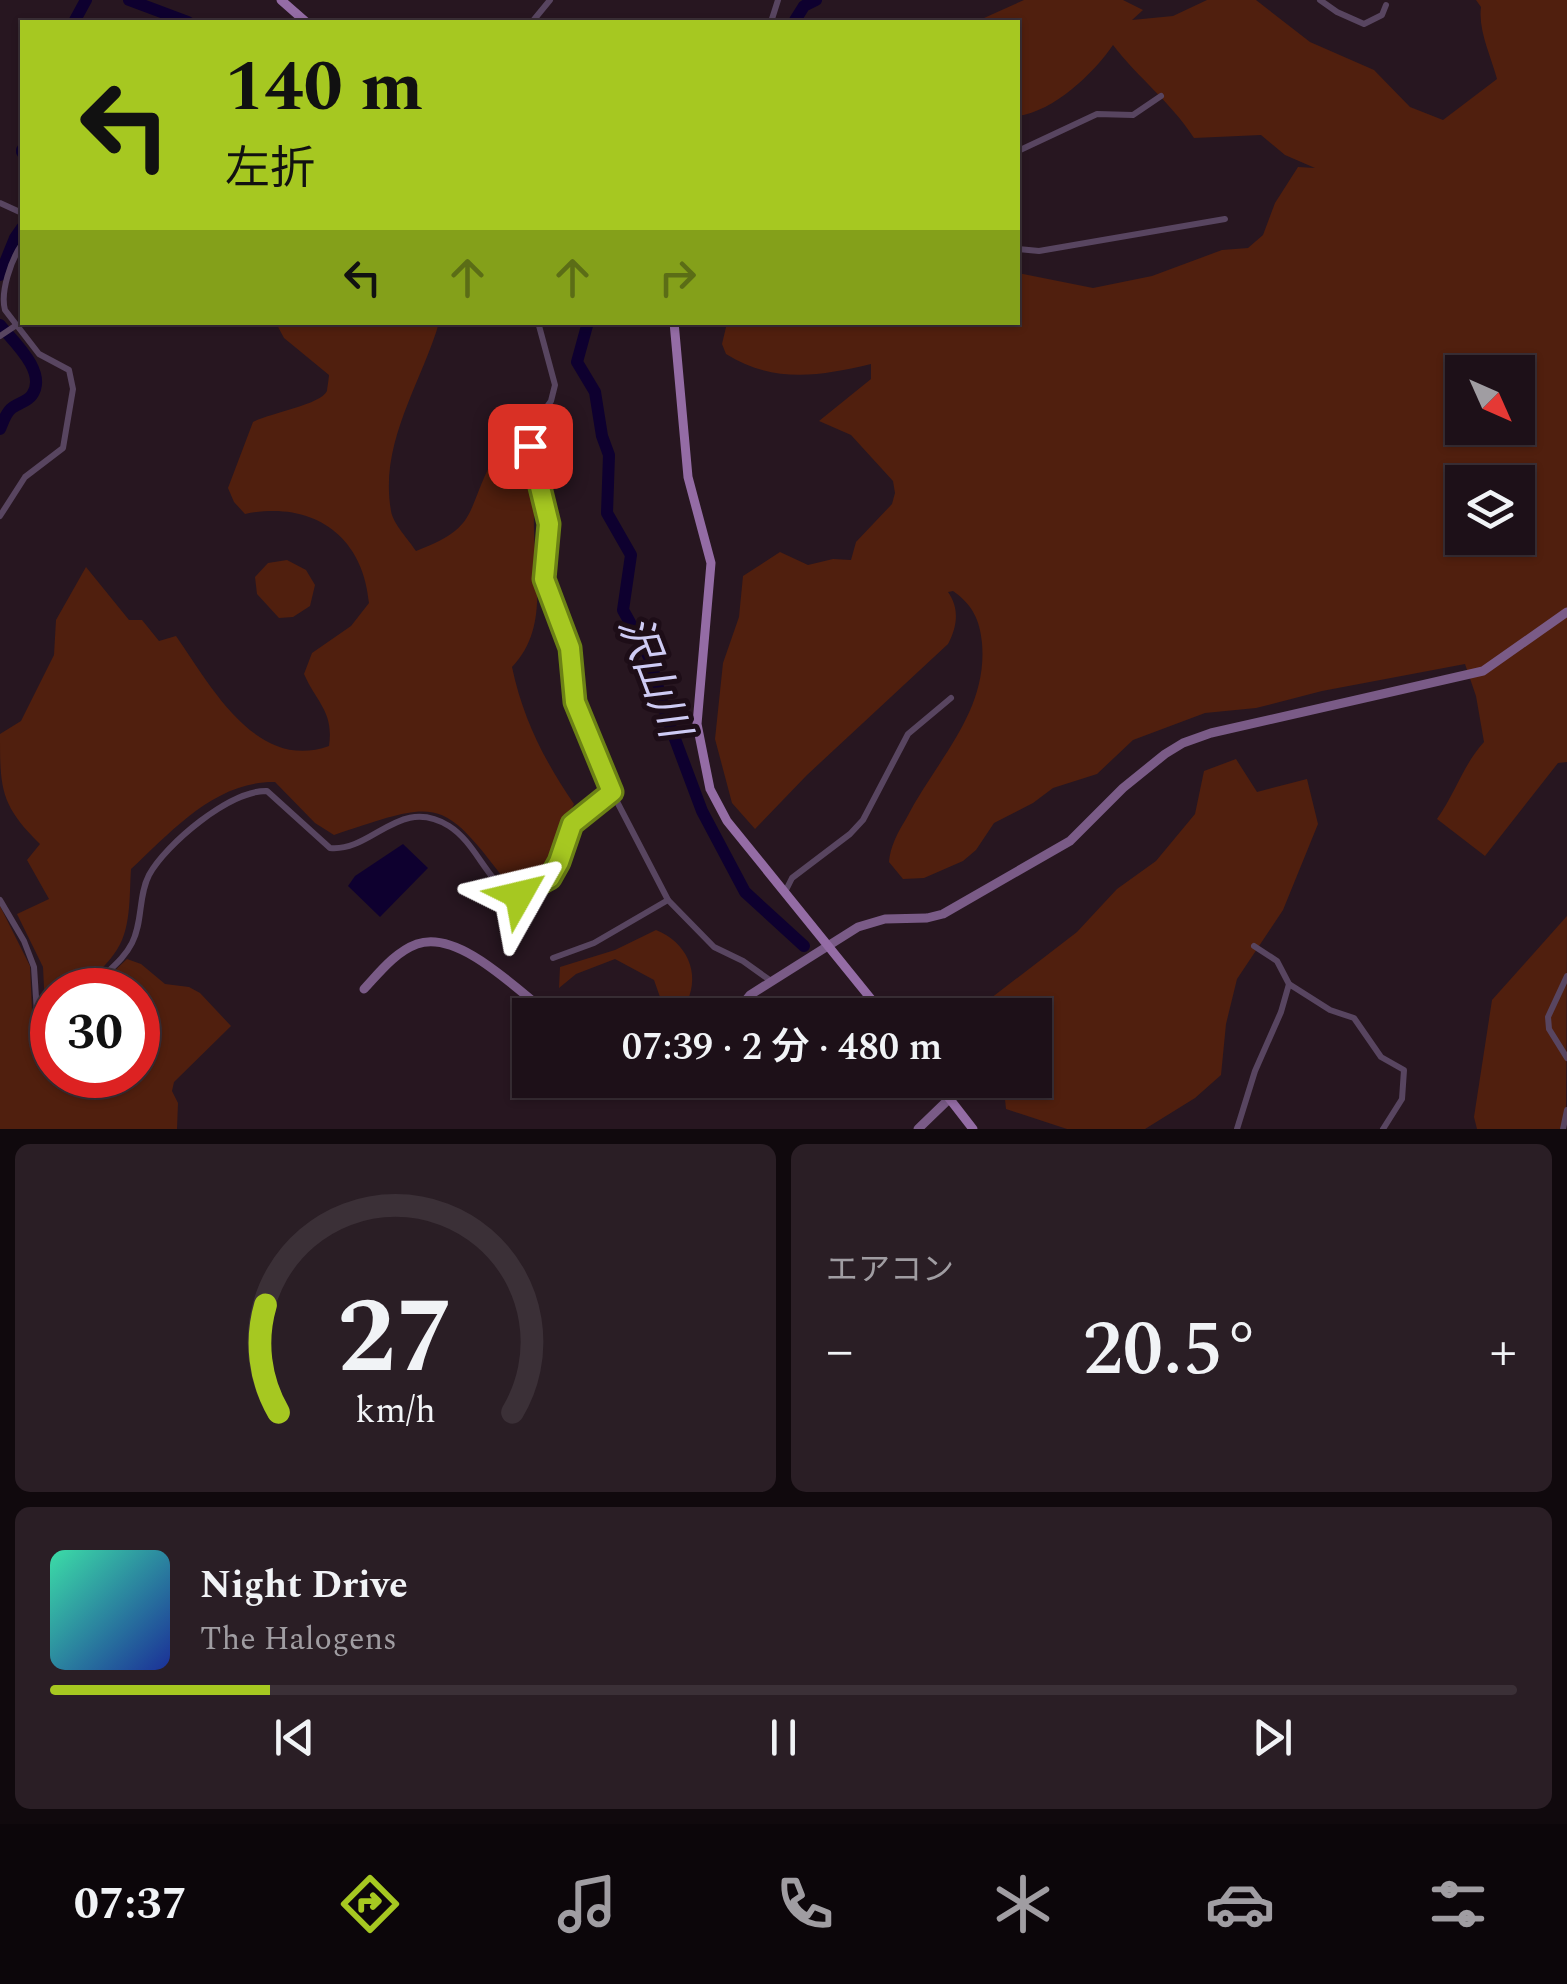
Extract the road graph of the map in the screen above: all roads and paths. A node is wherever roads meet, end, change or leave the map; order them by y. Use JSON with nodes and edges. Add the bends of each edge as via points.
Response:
{"nodes":[{"id":1,"x":281,"y":0,"type":"edge"},
{"id":2,"x":550,"y":0,"type":"edge"},
{"id":3,"x":1320,"y":0,"type":"edge"},
{"id":4,"x":1329,"y":0,"type":"edge"},
{"id":5,"x":1386,"y":5,"type":"dead end"},
{"id":6,"x":1342,"y":14,"type":"junction"},
{"id":7,"x":304,"y":20,"type":"edge"},
{"id":8,"x":534,"y":20,"type":"edge"},
{"id":9,"x":1161,"y":96,"type":"dead end"},
{"id":10,"x":1020,"y":150,"type":"edge"},
{"id":11,"x":1224,"y":219,"type":"dead end"},
{"id":12,"x":1020,"y":248,"type":"edge"},
{"id":13,"x":20,"y":249,"type":"edge"},
{"id":14,"x":539,"y":325,"type":"edge"},
{"id":15,"x":674,"y":325,"type":"edge"},
{"id":16,"x":16,"y":326,"type":"junction"},
{"id":17,"x":0,"y":336,"type":"edge"},
{"id":18,"x":0,"y":516,"type":"edge"},
{"id":19,"x":1567,"y":612,"type":"edge"},
{"id":20,"x":951,"y":698,"type":"dead end"},
{"id":21,"x":612,"y":792,"type":"junction"},
{"id":22,"x":786,"y":892,"type":"junction"},
{"id":23,"x":0,"y":900,"type":"edge"},
{"id":24,"x":668,"y":900,"type":"junction"},
{"id":25,"x":829,"y":945,"type":"junction"},
{"id":26,"x":1254,"y":946,"type":"dead end"},
{"id":27,"x":552,"y":958,"type":"dead end"},
{"id":28,"x":34,"y":968,"type":"edge"},
{"id":29,"x":113,"y":968,"type":"edge"},
{"id":30,"x":1567,"y":976,"type":"edge"},
{"id":31,"x":772,"y":981,"type":"junction"},
{"id":32,"x":1288,"y":984,"type":"junction"},
{"id":33,"x":364,"y":989,"type":"dead end"},
{"id":34,"x":528,"y":998,"type":"edge"},
{"id":35,"x":748,"y":998,"type":"edge"},
{"id":36,"x":871,"y":998,"type":"edge"},
{"id":37,"x":1567,"y":1058,"type":"edge"},
{"id":38,"x":950,"y":1099,"type":"joint"},
{"id":39,"x":1567,"y":1110,"type":"edge"},
{"id":40,"x":918,"y":1129,"type":"edge"},
{"id":41,"x":973,"y":1129,"type":"edge"},
{"id":42,"x":1238,"y":1129,"type":"edge"},
{"id":43,"x":1383,"y":1129,"type":"edge"},
{"id":44,"x":1563,"y":1129,"type":"edge"}],
"edges":[{"from":1,"to":7,"type":"main road"},
{"from":2,"to":8,"type":"street"},
{"from":3,"to":6,"type":"street"},
{"from":4,"to":6,"type":"street"},
{"from":5,"to":6,"type":"street","via":[[1374,22]]},
{"from":9,"to":10,"type":"street","via":[[1133,115],[1098,114]]},
{"from":11,"to":12,"type":"street","via":[[1039,251]]},
{"from":13,"to":16,"type":"street","via":[[3,302]]},
{"from":14,"to":21,"type":"street","via":[[555,385],[530,446],[549,524],[544,579],[570,648],[575,702]]},
{"from":15,"to":22,"type":"main road","via":[[688,477],[711,563],[697,724],[706,778],[727,821]]},
{"from":16,"to":17,"type":"street"},
{"from":16,"to":18,"type":"street","via":[[40,354],[69,370],[73,389],[65,444],[26,477]]},
{"from":19,"to":25,"type":"street","via":[[1482,671],[1183,743],[1123,788],[1070,841],[972,898],[927,918],[872,922]]},
{"from":20,"to":22,"type":"street","via":[[908,734],[863,820],[792,878]]},
{"from":21,"to":24,"type":"street"},
{"from":21,"to":29,"type":"street","via":[[572,824],[550,878],[513,896],[440,822],[414,817],[330,848],[267,792],[246,794],[212,811],[152,871],[133,942]]},
{"from":22,"to":25,"type":"main road"},
{"from":23,"to":28,"type":"street"},
{"from":24,"to":27,"type":"street","via":[[594,943]]},
{"from":24,"to":31,"type":"street","via":[[714,947]]},
{"from":25,"to":31,"type":"street"},
{"from":25,"to":36,"type":"main road"},
{"from":26,"to":32,"type":"street","via":[[1277,962]]},
{"from":30,"to":37,"type":"street","via":[[1548,1029]]},
{"from":31,"to":35,"type":"street"},
{"from":32,"to":42,"type":"street"},
{"from":32,"to":43,"type":"street","via":[[1354,1018],[1381,1056],[1404,1070],[1402,1099]]},
{"from":33,"to":34,"type":"street","via":[[408,948],[430,941],[469,953]]},
{"from":38,"to":40,"type":"street"},
{"from":38,"to":41,"type":"main road"},
{"from":39,"to":44,"type":"street"}]}
